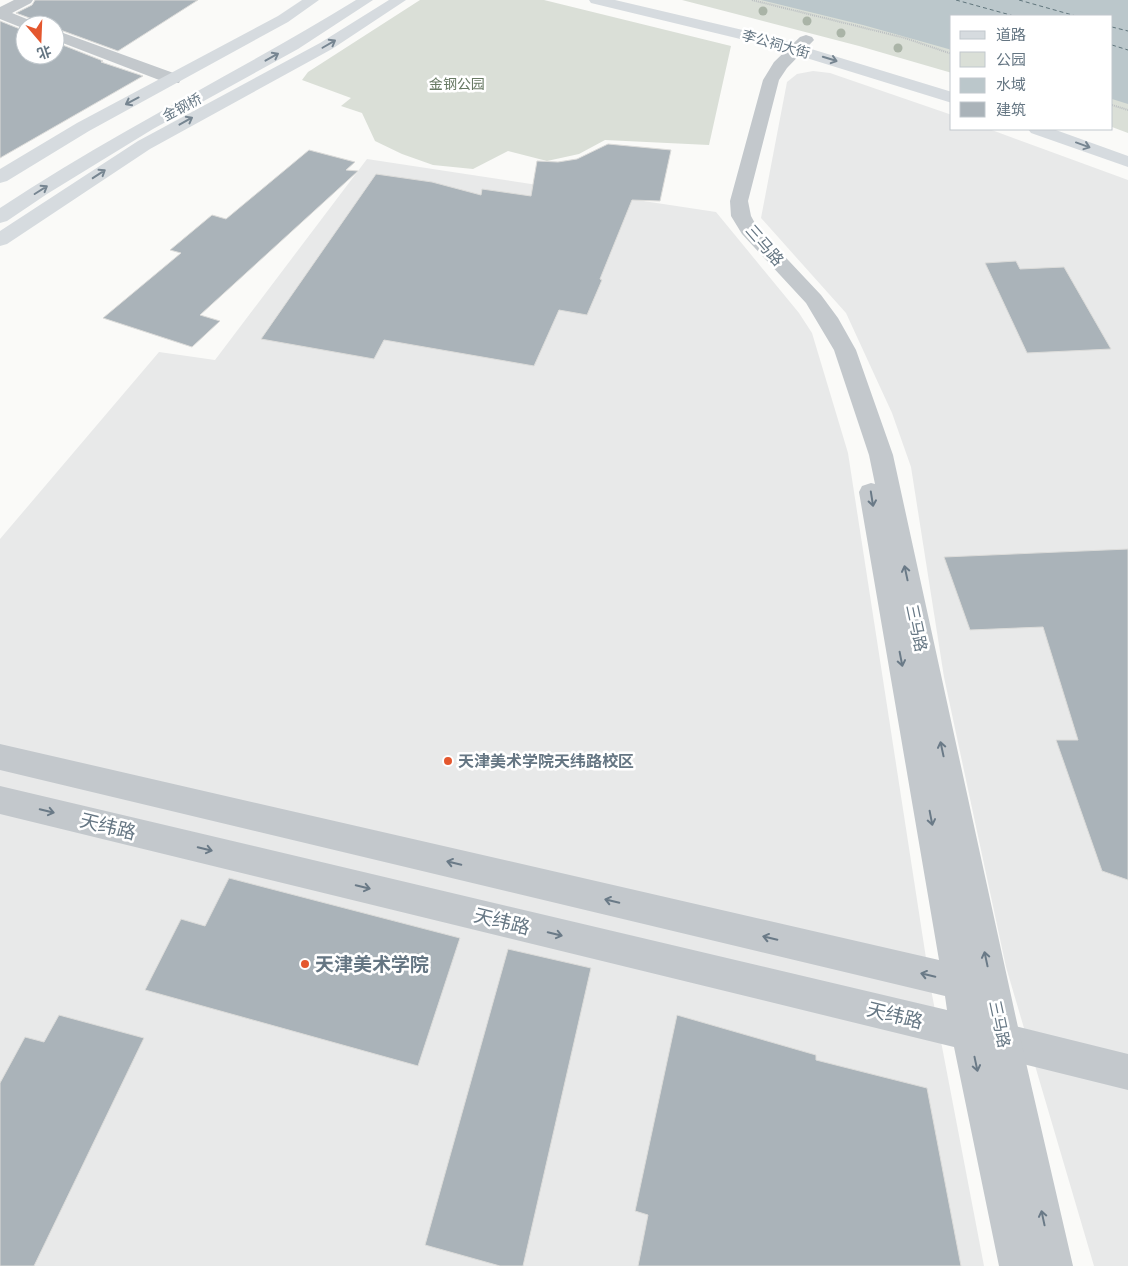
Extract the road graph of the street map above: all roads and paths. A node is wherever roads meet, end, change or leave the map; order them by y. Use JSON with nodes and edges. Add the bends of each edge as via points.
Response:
{"nodes":[{"id":1,"x":26,"y":0,"type":"edge"},
{"id":2,"x":312,"y":0,"type":"edge"},
{"id":3,"x":340,"y":0,"type":"edge"},
{"id":4,"x":366,"y":0,"type":"edge"},
{"id":5,"x":399,"y":0,"type":"edge"},
{"id":6,"x":596,"y":0,"type":"edge"},
{"id":7,"x":647,"y":0,"type":"edge"},
{"id":8,"x":752,"y":0,"type":"edge"},
{"id":9,"x":0,"y":14,"type":"edge"},
{"id":10,"x":15,"y":20,"type":"edge"},
{"id":11,"x":65,"y":39,"type":"edge"},
{"id":12,"x":793,"y":42,"type":"junction"},
{"id":13,"x":950,"y":53,"type":"edge"},
{"id":14,"x":214,"y":56,"type":"junction"},
{"id":15,"x":276,"y":73,"type":"junction"},
{"id":16,"x":173,"y":78,"type":"junction"},
{"id":17,"x":950,"y":83,"type":"edge"},
{"id":18,"x":950,"y":97,"type":"edge"},
{"id":19,"x":1113,"y":105,"type":"edge"},
{"id":20,"x":1128,"y":110,"type":"edge"},
{"id":21,"x":83,"y":127,"type":"junction"},
{"id":22,"x":1040,"y":130,"type":"edge"},
{"id":23,"x":1082,"y":130,"type":"edge"},
{"id":24,"x":144,"y":145,"type":"junction"},
{"id":25,"x":1128,"y":146,"type":"edge"},
{"id":26,"x":1128,"y":162,"type":"edge"},
{"id":27,"x":5,"y":183,"type":"edge"},
{"id":28,"x":0,"y":217,"type":"edge"},
{"id":29,"x":0,"y":240,"type":"edge"},
{"id":30,"x":0,"y":757,"type":"edge"},
{"id":31,"x":0,"y":800,"type":"edge"},
{"id":32,"x":960,"y":982,"type":"junction"},
{"id":33,"x":993,"y":990,"type":"junction"},
{"id":34,"x":986,"y":1037,"type":"junction"},
{"id":35,"x":1128,"y":1072,"type":"edge"},
{"id":36,"x":1019,"y":1266,"type":"edge"},
{"id":37,"x":1053,"y":1266,"type":"edge"}],
"edges":[{"from":1,"to":9,"type":"street"},
{"from":2,"to":14,"type":"main road"},
{"from":3,"to":27,"type":"main road","name":"金钢桥"},
{"from":28,"to":4,"type":"main road","name":"金钢桥","one_way":true,"via":[[147,126],[292,46]]},
{"from":15,"to":5,"type":"main road","one_way":true},
{"from":6,"to":12,"type":"main road","name":"李公祠大街"},
{"from":7,"to":12,"type":"main road","name":"李公祠大街"},
{"from":8,"to":13,"type":"path","via":[[905,38]]},
{"from":9,"to":10,"type":"street"},
{"from":11,"to":16,"type":"street"},
{"from":12,"to":17,"type":"main road","name":"李公祠大街"},
{"from":12,"to":18,"type":"main road","name":"李公祠大街","one_way":true},
{"from":12,"to":32,"type":"street","name":"三马路","one_way":true,"via":[[764,64],[754,88],[725,199],[730,218],[806,306],[829,342],[864,448]]},
{"from":33,"to":12,"type":"street","name":"三马路","one_way":true,"via":[[881,455],[845,350],[827,318],[814,299],[749,230],[741,216],[739,201],[771,80]]},
{"from":14,"to":15,"type":"main road","via":[[217,64],[240,74]]},
{"from":14,"to":16,"type":"main road"},
{"from":24,"to":15,"type":"main road","one_way":true},
{"from":16,"to":21,"type":"main road","one_way":true},
{"from":19,"to":20,"type":"path"},
{"from":21,"to":24,"type":"main road","via":[[100,123],[124,126],[146,137]]},
{"from":21,"to":27,"type":"main road"},
{"from":22,"to":26,"type":"main road","one_way":true},
{"from":23,"to":25,"type":"main road"},
{"from":29,"to":24,"type":"main road","one_way":true},
{"from":32,"to":30,"type":"street","one_way":true},
{"from":31,"to":34,"type":"street","name":"天纬路","one_way":true},
{"from":32,"to":33,"type":"street"},
{"from":32,"to":34,"type":"street","name":"三马路"},
{"from":33,"to":34,"type":"street","name":"三马路"},
{"from":34,"to":35,"type":"street","name":"天纬路"},
{"from":34,"to":36,"type":"street","name":"三马路","one_way":true},
{"from":37,"to":34,"type":"street","name":"三马路","one_way":true}]}
